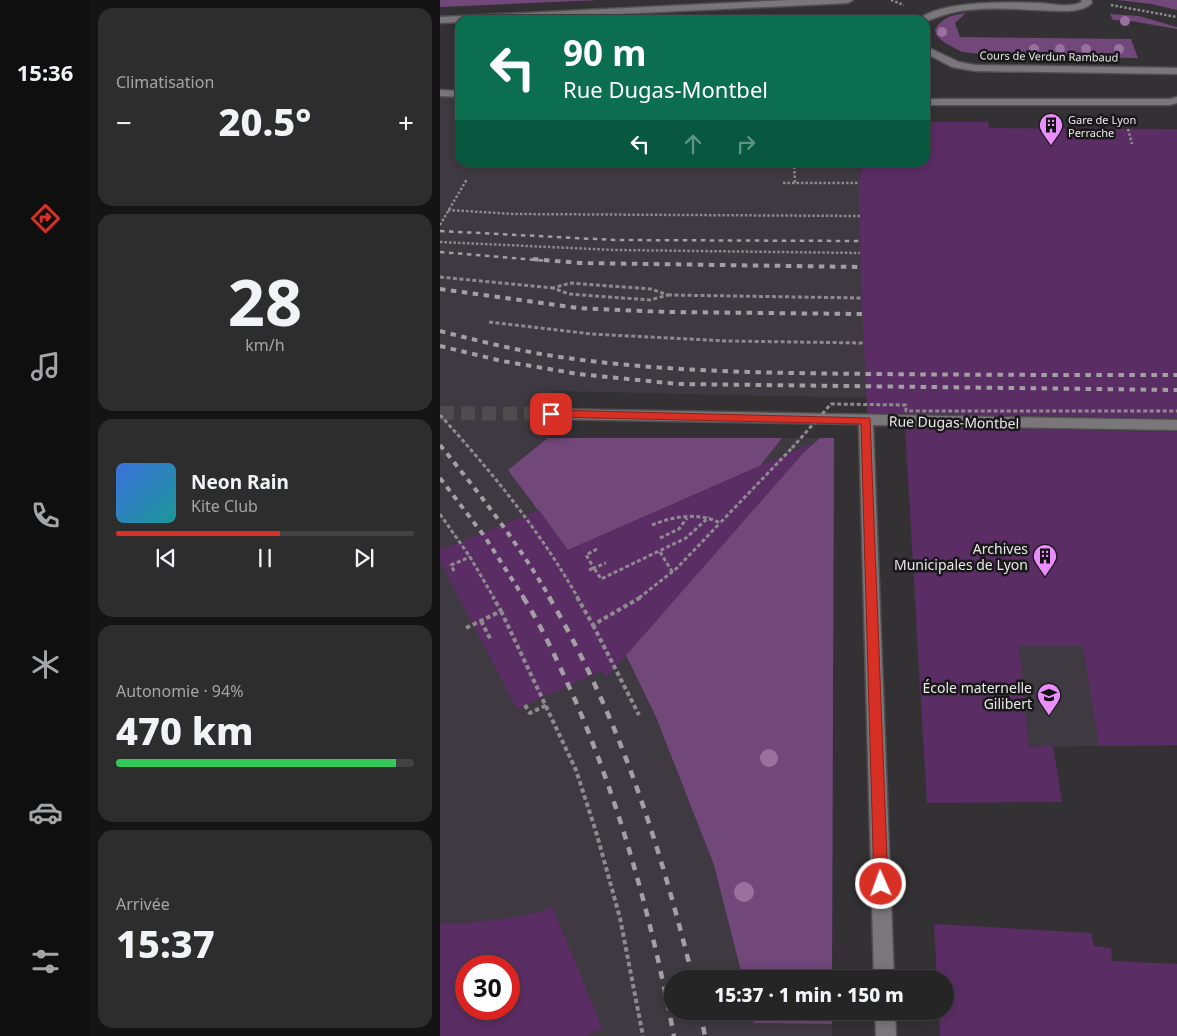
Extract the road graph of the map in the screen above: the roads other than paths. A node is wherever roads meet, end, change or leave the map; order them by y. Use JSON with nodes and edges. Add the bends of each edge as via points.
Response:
{"nodes":[{"id":1,"x":848,"y":0,"type":"edge"},
{"id":2,"x":1086,"y":2,"type":"edge"},
{"id":3,"x":542,"y":15,"type":"edge"},
{"id":4,"x":930,"y":15,"type":"edge"},
{"id":5,"x":455,"y":19,"type":"edge"},
{"id":6,"x":440,"y":20,"type":"edge"},
{"id":7,"x":930,"y":52,"type":"edge"},
{"id":8,"x":1177,"y":71,"type":"edge"},
{"id":9,"x":440,"y":94,"type":"edge"},
{"id":10,"x":455,"y":94,"type":"edge"},
{"id":11,"x":1177,"y":100,"type":"edge"},
{"id":12,"x":930,"y":102,"type":"edge"},
{"id":13,"x":551,"y":414,"type":"tunnel mouth"},
{"id":14,"x":866,"y":420,"type":"junction"},
{"id":15,"x":1177,"y":425,"type":"edge"},
{"id":16,"x":884,"y":970,"type":"edge"},
{"id":17,"x":885,"y":1020,"type":"edge"},
{"id":18,"x":886,"y":1036,"type":"edge"}],
"edges":[{"from":1,"to":3,"type":"street"},
{"from":2,"to":4,"type":"street","via":[[1067,8],[956,5]]},
{"from":5,"to":6,"type":"street"},
{"from":7,"to":8,"type":"street","name":"Cours de Verdun Rambaud","via":[[956,65],[975,68]]},
{"from":9,"to":10,"type":"street"},
{"from":11,"to":12,"type":"street"},
{"from":13,"to":14,"type":"street","name":"Rue Dugas-Montbel"},
{"from":14,"to":15,"type":"street","name":"Rue Dugas-Montbel"},
{"from":14,"to":16,"type":"street"},
{"from":17,"to":18,"type":"street"}]}
